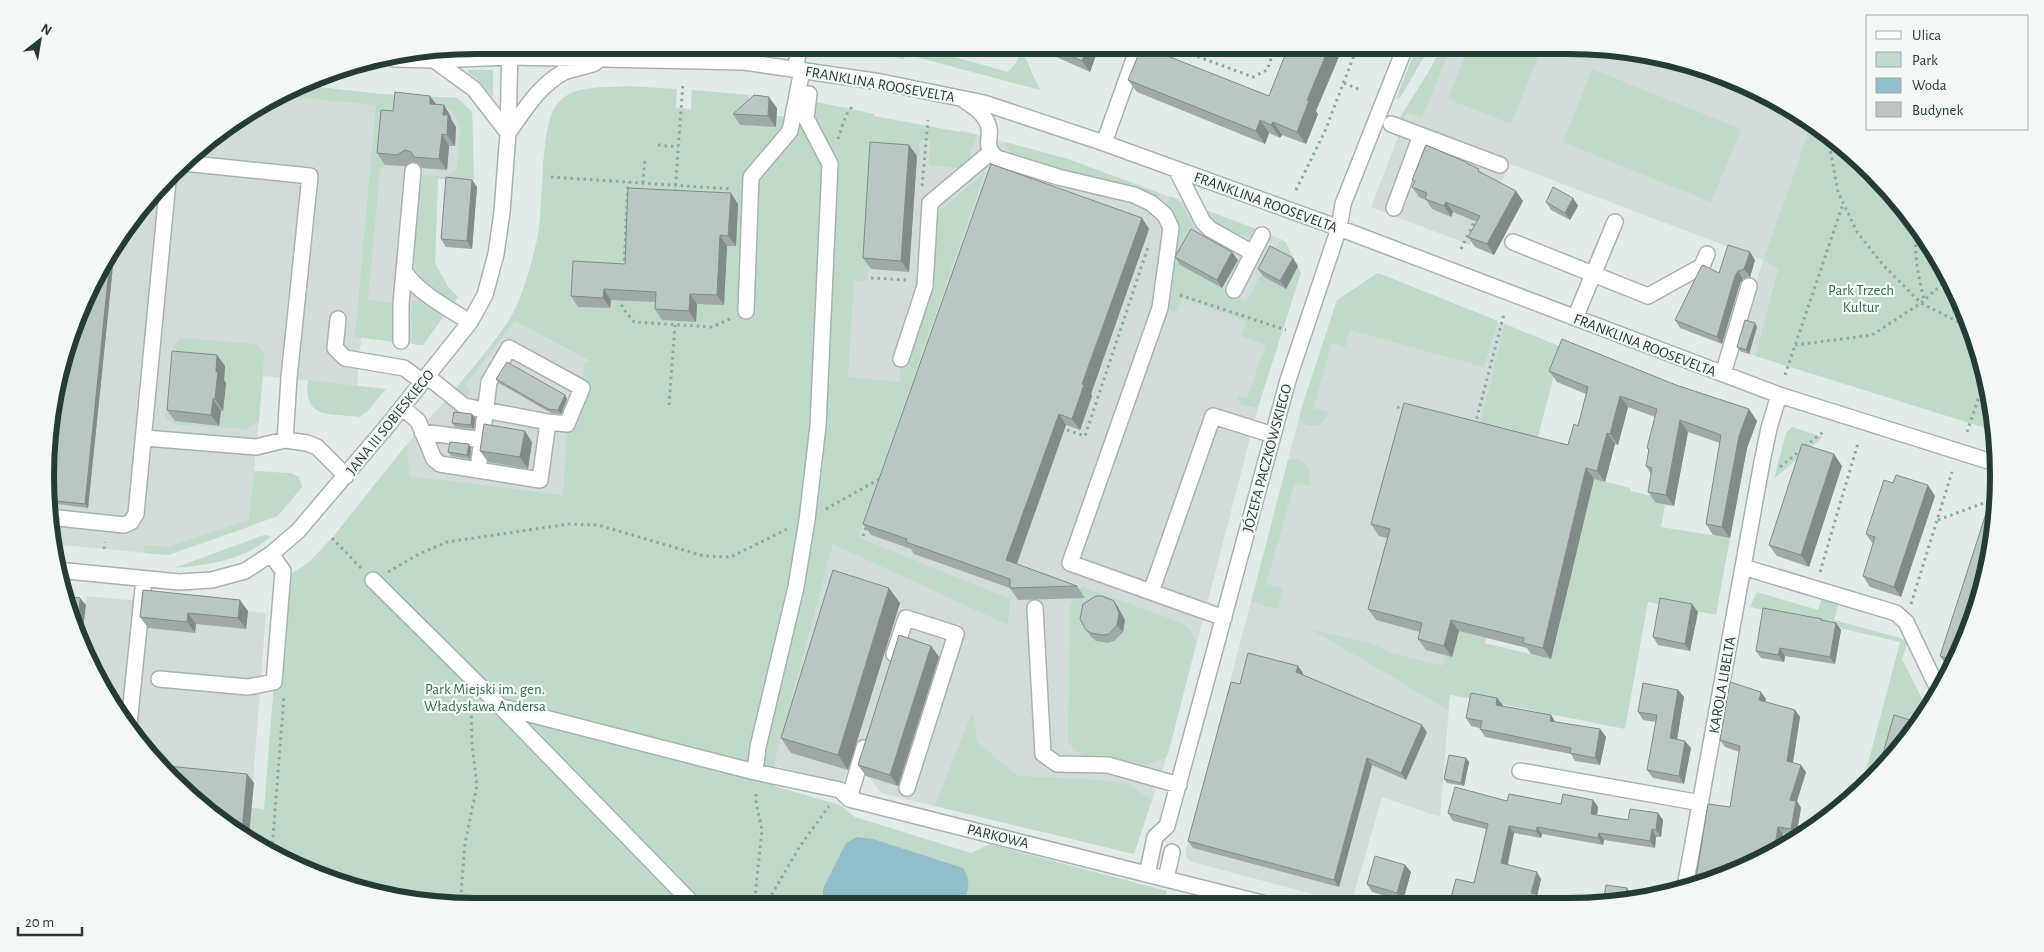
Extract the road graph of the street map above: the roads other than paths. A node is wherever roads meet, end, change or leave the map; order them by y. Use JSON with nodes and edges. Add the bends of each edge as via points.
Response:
{"nodes":[{"id":1,"x":485,"y":54,"type":"edge"},
{"id":2,"x":510,"y":54,"type":"edge"},
{"id":3,"x":549,"y":54,"type":"edge"},
{"id":4,"x":599,"y":54,"type":"edge"},
{"id":5,"x":799,"y":54,"type":"edge"},
{"id":6,"x":1136,"y":54,"type":"edge"},
{"id":7,"x":1402,"y":54,"type":"edge"},
{"id":8,"x":439,"y":56,"type":"edge"},
{"id":9,"x":602,"y":58,"type":"junction"},
{"id":10,"x":408,"y":59,"type":"edge"},
{"id":11,"x":434,"y":60,"type":"junction"},
{"id":12,"x":798,"y":69,"type":"junction"},
{"id":13,"x":809,"y":94,"type":"dead end"},
{"id":14,"x":962,"y":99,"type":"junction"},
{"id":15,"x":1023,"y":115,"type":"junction"},
{"id":16,"x":1391,"y":124,"type":"dead end"},
{"id":17,"x":989,"y":130,"type":"junction"},
{"id":18,"x":508,"y":133,"type":"junction"},
{"id":19,"x":1420,"y":135,"type":"junction"},
{"id":20,"x":1104,"y":143,"type":"junction"},
{"id":21,"x":991,"y":152,"type":"junction"},
{"id":22,"x":192,"y":164,"type":"edge"},
{"id":23,"x":1500,"y":165,"type":"dead end"},
{"id":24,"x":1176,"y":169,"type":"junction"},
{"id":25,"x":413,"y":171,"type":"edge"},
{"id":26,"x":167,"y":188,"type":"edge"},
{"id":27,"x":1394,"y":208,"type":"dead end"},
{"id":28,"x":1615,"y":222,"type":"dead end"},
{"id":29,"x":1339,"y":228,"type":"junction"},
{"id":30,"x":1262,"y":235,"type":"dead end"},
{"id":31,"x":1513,"y":242,"type":"dead end"},
{"id":32,"x":1253,"y":253,"type":"junction"},
{"id":33,"x":1707,"y":254,"type":"dead end"},
{"id":34,"x":404,"y":271,"type":"junction"},
{"id":35,"x":1593,"y":274,"type":"junction"},
{"id":36,"x":1749,"y":286,"type":"dead end"},
{"id":37,"x":1234,"y":290,"type":"dead end"},
{"id":38,"x":746,"y":310,"type":"road end"},
{"id":39,"x":1575,"y":318,"type":"junction"},
{"id":40,"x":338,"y":319,"type":"dead end"},
{"id":41,"x":470,"y":322,"type":"junction"},
{"id":42,"x":400,"y":341,"type":"dead end"},
{"id":43,"x":901,"y":359,"type":"dead end"},
{"id":44,"x":1723,"y":374,"type":"junction"},
{"id":45,"x":425,"y":379,"type":"junction"},
{"id":46,"x":1779,"y":395,"type":"junction"},
{"id":47,"x":402,"y":407,"type":"junction"},
{"id":48,"x":486,"y":411,"type":"junction"},
{"id":49,"x":548,"y":422,"type":"junction"},
{"id":50,"x":422,"y":432,"type":"junction"},
{"id":51,"x":1273,"y":435,"type":"junction"},
{"id":52,"x":145,"y":438,"type":"junction"},
{"id":53,"x":285,"y":440,"type":"junction"},
{"id":54,"x":483,"y":440,"type":"junction"},
{"id":55,"x":1989,"y":461,"type":"edge"},
{"id":56,"x":478,"y":470,"type":"junction"},
{"id":57,"x":346,"y":476,"type":"junction"},
{"id":58,"x":56,"y":518,"type":"edge"},
{"id":59,"x":271,"y":554,"type":"junction"},
{"id":60,"x":1743,"y":567,"type":"junction"},
{"id":61,"x":65,"y":571,"type":"edge"},
{"id":62,"x":144,"y":579,"type":"junction"},
{"id":63,"x":373,"y":580,"type":"road end"},
{"id":64,"x":1151,"y":592,"type":"junction"},
{"id":65,"x":1035,"y":608,"type":"dead end"},
{"id":66,"x":1224,"y":618,"type":"junction"},
{"id":67,"x":891,"y":664,"type":"edge"},
{"id":68,"x":1938,"y":676,"type":"edge"},
{"id":69,"x":159,"y":679,"type":"dead end"},
{"id":70,"x":501,"y":707,"type":"junction"},
{"id":71,"x":130,"y":717,"type":"edge"},
{"id":72,"x":868,"y":737,"type":"edge"},
{"id":73,"x":1520,"y":771,"type":"dead end"},
{"id":74,"x":755,"y":772,"type":"junction"},
{"id":75,"x":1179,"y":785,"type":"junction"},
{"id":76,"x":906,"y":788,"type":"dead end"},
{"id":77,"x":845,"y":795,"type":"junction"},
{"id":78,"x":1700,"y":803,"type":"junction"},
{"id":79,"x":1172,"y":852,"type":"dead end"},
{"id":80,"x":1147,"y":874,"type":"junction"},
{"id":81,"x":1166,"y":879,"type":"junction"},
{"id":82,"x":1686,"y":881,"type":"edge"},
{"id":83,"x":687,"y":898,"type":"edge"},
{"id":84,"x":1242,"y":898,"type":"edge"}],
"edges":[{"from":1,"to":11,"type":"street","name":"FRANKLINA ROOSEVELTA"},
{"from":2,"to":18,"type":"street","name":"JANA III SOBIESKIEGO"},
{"from":3,"to":9,"type":"street","name":"FRANKLINA ROOSEVELTA"},
{"from":4,"to":9,"type":"street"},
{"from":5,"to":12,"type":"street"},
{"from":6,"to":20,"type":"street"},
{"from":7,"to":29,"type":"street","name":"JÓZEFA PACZKOWSKIEGO","via":[[1343,204]]},
{"from":8,"to":11,"type":"street"},
{"from":9,"to":12,"type":"street","name":"FRANKLINA ROOSEVELTA","via":[[734,62]]},
{"from":9,"to":18,"type":"street","via":[[594,64],[566,71],[550,81]]},
{"from":10,"to":11,"type":"street","name":"FRANKLINA ROOSEVELTA"},
{"from":11,"to":18,"type":"street","via":[[474,89]]},
{"from":12,"to":14,"type":"street","name":"FRANKLINA ROOSEVELTA"},
{"from":12,"to":38,"type":"street","via":[[790,131],[751,177]]},
{"from":13,"to":74,"type":"street","via":[[806,118],[830,164],[818,426],[796,586]]},
{"from":14,"to":15,"type":"street","name":"FRANKLINA ROOSEVELTA"},
{"from":14,"to":17,"type":"street","via":[[985,117]]},
{"from":15,"to":17,"type":"street","via":[[1001,118]]},
{"from":15,"to":20,"type":"street","name":"FRANKLINA ROOSEVELTA"},
{"from":16,"to":19,"type":"street"},
{"from":17,"to":21,"type":"street","via":[[987,143]]},
{"from":18,"to":41,"type":"street","name":"JANA III SOBIESKIEGO","via":[[496,254],[485,295]]},
{"from":19,"to":23,"type":"street"},
{"from":19,"to":27,"type":"street"},
{"from":20,"to":24,"type":"street","name":"FRANKLINA ROOSEVELTA"},
{"from":21,"to":43,"type":"street","via":[[930,203],[924,286]]},
{"from":21,"to":64,"type":"street","via":[[997,158],[1058,177],[1134,195],[1151,203],[1166,216],[1170,228],[1160,308],[1070,562]]},
{"from":22,"to":53,"type":"street","via":[[310,176]]},
{"from":24,"to":29,"type":"street","name":"FRANKLINA ROOSEVELTA"},
{"from":24,"to":32,"type":"street","via":[[1203,222]]},
{"from":25,"to":34,"type":"street"},
{"from":26,"to":52,"type":"street"},
{"from":28,"to":35,"type":"street"},
{"from":29,"to":39,"type":"street","name":"FRANKLINA ROOSEVELTA"},
{"from":29,"to":51,"type":"street","name":"JÓZEFA PACZKOWSKIEGO"},
{"from":30,"to":32,"type":"street"},
{"from":31,"to":35,"type":"street"},
{"from":32,"to":37,"type":"street"},
{"from":33,"to":35,"type":"street","via":[[1702,266],[1648,296]]},
{"from":34,"to":41,"type":"street","via":[[409,279]]},
{"from":34,"to":42,"type":"street"},
{"from":35,"to":39,"type":"street"},
{"from":36,"to":44,"type":"street"},
{"from":39,"to":44,"type":"street","name":"FRANKLINA ROOSEVELTA"},
{"from":40,"to":45,"type":"street","via":[[335,348],[345,358],[404,368]]},
{"from":41,"to":45,"type":"street","name":"JANA III SOBIESKIEGO"},
{"from":44,"to":46,"type":"street","name":"FRANKLINA ROOSEVELTA"},
{"from":45,"to":47,"type":"street","name":"JANA III SOBIESKIEGO"},
{"from":45,"to":48,"type":"street","via":[[464,406]]},
{"from":46,"to":55,"type":"street","name":"FRANKLINA ROOSEVELTA"},
{"from":46,"to":60,"type":"street","name":"KAROLA LIBELTA","via":[[1769,428]]},
{"from":47,"to":50,"type":"street","via":[[418,421]]},
{"from":47,"to":57,"type":"street","name":"JANA III SOBIESKIEGO"},
{"from":48,"to":49,"type":"street"},
{"from":48,"to":49,"type":"street","via":[[489,382],[509,348],[582,388],[567,424]]},
{"from":48,"to":54,"type":"street"},
{"from":49,"to":56,"type":"street","via":[[540,480]]},
{"from":50,"to":54,"type":"street"},
{"from":50,"to":56,"type":"street","via":[[434,459],[440,464]]},
{"from":51,"to":64,"type":"street","via":[[1213,416]]},
{"from":51,"to":66,"type":"street","name":"JÓZEFA PACZKOWSKIEGO"},
{"from":52,"to":53,"type":"street","via":[[256,447]]},
{"from":52,"to":58,"type":"street","via":[[136,514],[131,522],[124,525]]},
{"from":53,"to":57,"type":"street","via":[[317,447]]},
{"from":54,"to":56,"type":"street"},
{"from":57,"to":59,"type":"street","name":"JANA III SOBIESKIEGO","via":[[298,531]]},
{"from":59,"to":62,"type":"street","name":"JANA III SOBIESKIEGO","via":[[245,571],[212,580]]},
{"from":59,"to":69,"type":"street","via":[[283,571],[274,682],[248,687]]},
{"from":60,"to":68,"type":"street","via":[[1896,613],[1906,622]]},
{"from":60,"to":78,"type":"street","name":"KAROLA LIBELTA"},
{"from":61,"to":62,"type":"street","name":"JANA III SOBIESKIEGO"},
{"from":62,"to":71,"type":"street"},
{"from":63,"to":70,"type":"street"},
{"from":64,"to":66,"type":"street"},
{"from":65,"to":75,"type":"street","via":[[1043,754],[1057,764],[1108,765]]},
{"from":66,"to":75,"type":"street","name":"JÓZEFA PACZKOWSKIEGO"},
{"from":67,"to":76,"type":"street","via":[[906,618],[956,634]]},
{"from":70,"to":74,"type":"street","name":"PARKOWA"},
{"from":70,"to":83,"type":"street"},
{"from":72,"to":77,"type":"street"},
{"from":73,"to":78,"type":"street"},
{"from":74,"to":77,"type":"street","name":"PARKOWA"},
{"from":75,"to":80,"type":"street","name":"JÓZEFA PACZKOWSKIEGO","via":[[1167,826],[1155,836]]},
{"from":77,"to":80,"type":"street","name":"PARKOWA"},
{"from":78,"to":82,"type":"street","name":"KAROLA LIBELTA"},
{"from":79,"to":81,"type":"street"},
{"from":80,"to":81,"type":"street","name":"PARKOWA"},
{"from":81,"to":84,"type":"street"}]}
